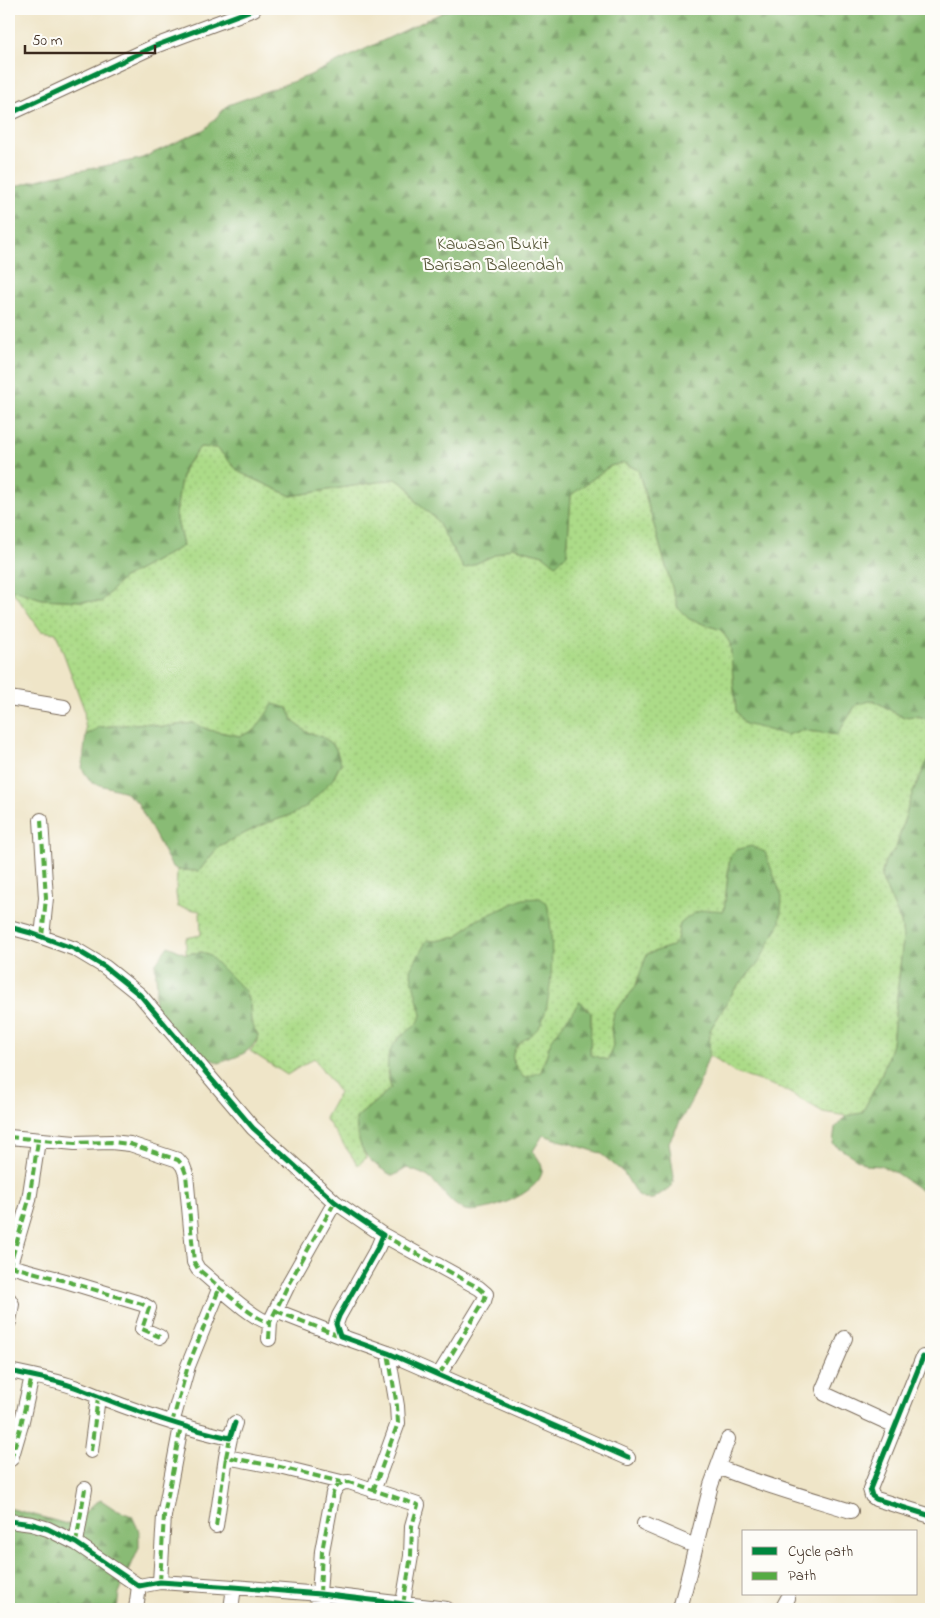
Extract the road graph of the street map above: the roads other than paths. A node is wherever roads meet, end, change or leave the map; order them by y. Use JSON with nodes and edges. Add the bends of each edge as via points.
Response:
{"nodes":[{"id":1,"x":254,"y":9,"type":"edge"},
{"id":2,"x":11,"y":111,"type":"edge"},
{"id":3,"x":9,"y":698,"type":"edge"},
{"id":4,"x":64,"y":707,"type":"dead end"},
{"id":5,"x":41,"y":820,"type":"dead end"},
{"id":6,"x":9,"y":927,"type":"edge"},
{"id":7,"x":42,"y":937,"type":"junction"},
{"id":8,"x":9,"y":1137,"type":"edge"},
{"id":9,"x":38,"y":1141,"type":"junction"},
{"id":10,"x":335,"y":1202,"type":"junction"},
{"id":11,"x":383,"y":1235,"type":"junction"},
{"id":12,"x":9,"y":1267,"type":"edge"},
{"id":13,"x":220,"y":1287,"type":"junction"},
{"id":14,"x":9,"y":1299,"type":"edge"},
{"id":15,"x":273,"y":1317,"type":"junction"},
{"id":16,"x":9,"y":1322,"type":"edge"},
{"id":17,"x":340,"y":1336,"type":"junction"},
{"id":18,"x":160,"y":1337,"type":"dead end"},
{"id":19,"x":844,"y":1338,"type":"dead end"},
{"id":20,"x":269,"y":1339,"type":"dead end"},
{"id":21,"x":388,"y":1353,"type":"junction"},
{"id":22,"x":923,"y":1356,"type":"dead end"},
{"id":23,"x":9,"y":1371,"type":"edge"},
{"id":24,"x":439,"y":1375,"type":"junction"},
{"id":25,"x":32,"y":1376,"type":"junction"},
{"id":26,"x":98,"y":1397,"type":"junction"},
{"id":27,"x":235,"y":1423,"type":"dead end"},
{"id":28,"x":176,"y":1424,"type":"junction"},
{"id":29,"x":895,"y":1426,"type":"junction"},
{"id":30,"x":230,"y":1438,"type":"junction"},
{"id":31,"x":728,"y":1439,"type":"dead end"},
{"id":32,"x":91,"y":1451,"type":"dead end"},
{"id":33,"x":226,"y":1457,"type":"junction"},
{"id":34,"x":628,"y":1458,"type":"dead end"},
{"id":35,"x":11,"y":1459,"type":"dead end"},
{"id":36,"x":718,"y":1467,"type":"junction"},
{"id":37,"x":342,"y":1482,"type":"junction"},
{"id":38,"x":86,"y":1489,"type":"dead end"},
{"id":39,"x":373,"y":1491,"type":"junction"},
{"id":40,"x":851,"y":1511,"type":"dead end"},
{"id":41,"x":931,"y":1516,"type":"edge"},
{"id":42,"x":9,"y":1521,"type":"edge"},
{"id":43,"x":644,"y":1524,"type":"dead end"},
{"id":44,"x":216,"y":1526,"type":"dead end"},
{"id":45,"x":76,"y":1543,"type":"junction"},
{"id":46,"x":696,"y":1546,"type":"junction"},
{"id":47,"x":160,"y":1582,"type":"junction"},
{"id":48,"x":139,"y":1586,"type":"junction"},
{"id":49,"x":234,"y":1587,"type":"junction"},
{"id":50,"x":320,"y":1594,"type":"junction"},
{"id":51,"x":403,"y":1607,"type":"edge"},
{"id":52,"x":136,"y":1609,"type":"edge"},
{"id":53,"x":231,"y":1609,"type":"edge"},
{"id":54,"x":318,"y":1609,"type":"edge"},
{"id":55,"x":447,"y":1609,"type":"edge"},
{"id":56,"x":680,"y":1609,"type":"edge"}],
"edges":[{"from":1,"to":2,"type":"street","via":[[156,46]]},
{"from":3,"to":4,"type":"street"},
{"from":5,"to":7,"type":"street","via":[[46,898]]},
{"from":6,"to":7,"type":"street"},
{"from":7,"to":10,"type":"street","via":[[75,949],[105,967],[140,995],[254,1128]]},
{"from":8,"to":9,"type":"street"},
{"from":9,"to":12,"type":"street","via":[[29,1200]]},
{"from":9,"to":13,"type":"street","via":[[130,1144],[178,1160],[186,1174],[194,1262]]},
{"from":10,"to":11,"type":"street"},
{"from":10,"to":15,"type":"street"},
{"from":11,"to":17,"type":"street","via":[[339,1316],[336,1324]]},
{"from":11,"to":24,"type":"street","via":[[486,1294]]},
{"from":12,"to":18,"type":"street","via":[[142,1304],[149,1308],[142,1329]]},
{"from":13,"to":15,"type":"street","via":[[266,1322]]},
{"from":13,"to":28,"type":"street","via":[[188,1366]]},
{"from":14,"to":16,"type":"street","via":[[12,1304]]},
{"from":15,"to":17,"type":"street"},
{"from":15,"to":20,"type":"street"},
{"from":17,"to":21,"type":"street"},
{"from":19,"to":29,"type":"street","via":[[823,1389],[825,1394]]},
{"from":21,"to":24,"type":"street"},
{"from":21,"to":39,"type":"street","via":[[398,1423]]},
{"from":22,"to":29,"type":"street"},
{"from":23,"to":25,"type":"street"},
{"from":24,"to":34,"type":"street"},
{"from":25,"to":26,"type":"street"},
{"from":25,"to":35,"type":"street"},
{"from":26,"to":28,"type":"street"},
{"from":26,"to":32,"type":"street"},
{"from":27,"to":30,"type":"street"},
{"from":28,"to":30,"type":"street"},
{"from":28,"to":47,"type":"street","via":[[164,1516]]},
{"from":29,"to":41,"type":"street","via":[[870,1489],[872,1496]]},
{"from":30,"to":33,"type":"street"},
{"from":31,"to":36,"type":"street"},
{"from":33,"to":37,"type":"street"},
{"from":33,"to":44,"type":"street"},
{"from":36,"to":40,"type":"street"},
{"from":36,"to":46,"type":"street"},
{"from":37,"to":39,"type":"street"},
{"from":37,"to":50,"type":"street","via":[[333,1493],[323,1542]]},
{"from":38,"to":45,"type":"street"},
{"from":39,"to":51,"type":"street","via":[[418,1505],[412,1526]]},
{"from":42,"to":45,"type":"street","via":[[48,1529]]},
{"from":43,"to":46,"type":"street"},
{"from":45,"to":48,"type":"street"},
{"from":46,"to":56,"type":"street"},
{"from":47,"to":48,"type":"street"},
{"from":47,"to":49,"type":"street"},
{"from":48,"to":52,"type":"street"},
{"from":49,"to":50,"type":"street"},
{"from":49,"to":53,"type":"street"},
{"from":50,"to":51,"type":"street"},
{"from":50,"to":54,"type":"street"},
{"from":51,"to":55,"type":"street"}]}
